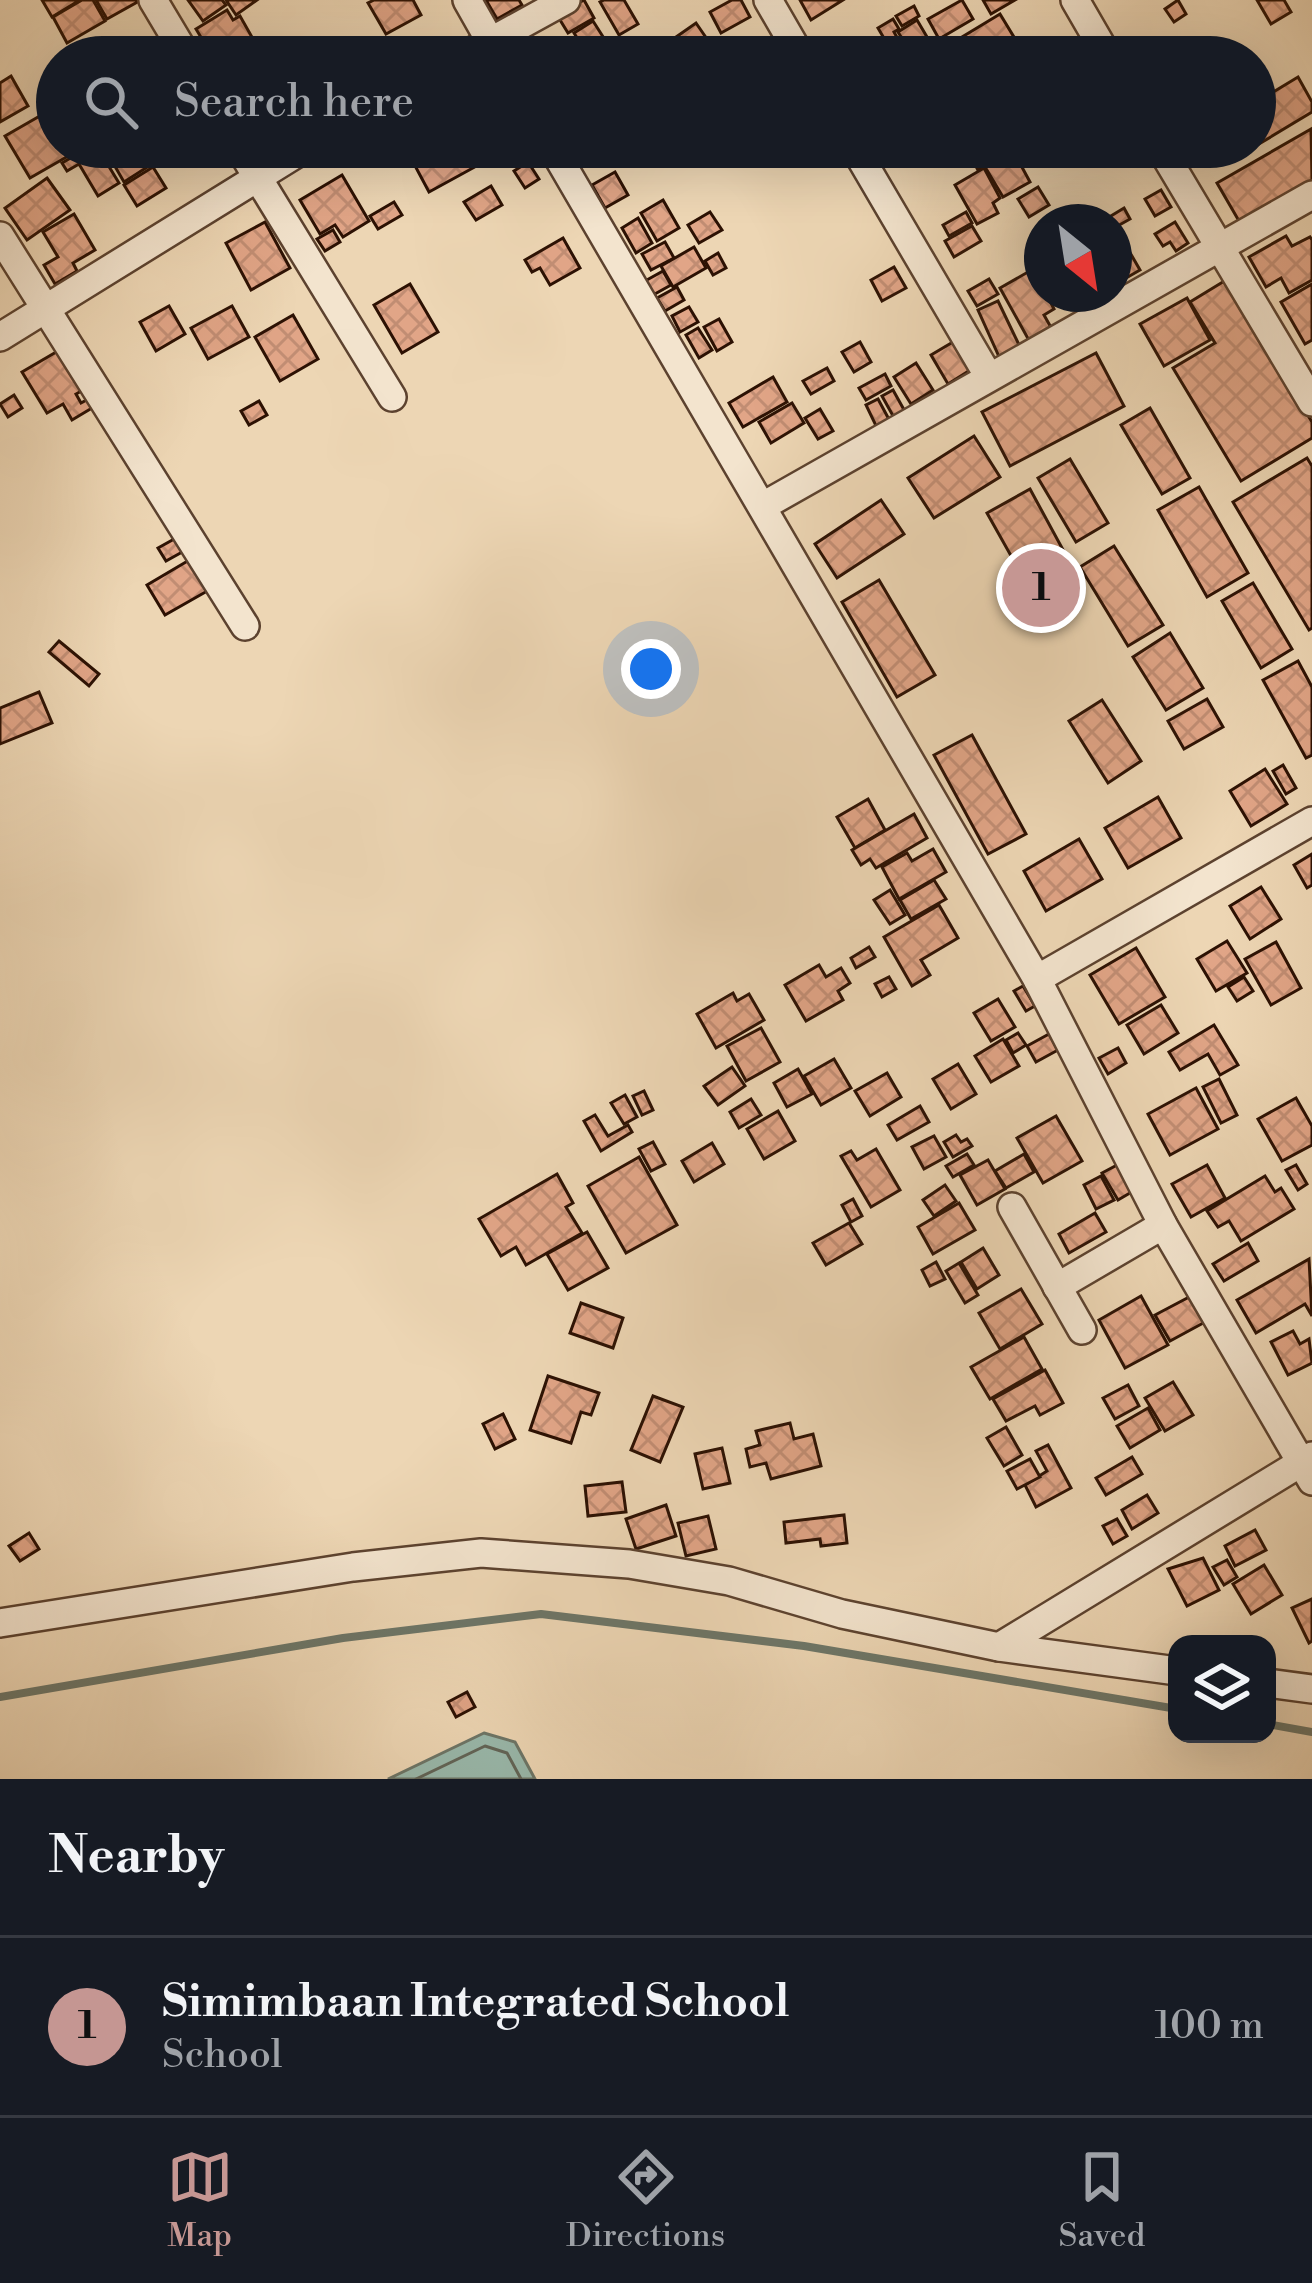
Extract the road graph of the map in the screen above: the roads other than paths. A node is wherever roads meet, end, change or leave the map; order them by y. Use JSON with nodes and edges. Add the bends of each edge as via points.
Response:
{"nodes":[{"id":1,"x":154,"y":0,"type":"edge"},
{"id":2,"x":467,"y":0,"type":"edge"},
{"id":3,"x":566,"y":0,"type":"edge"},
{"id":4,"x":768,"y":0,"type":"edge"},
{"id":5,"x":1075,"y":0,"type":"edge"},
{"id":6,"x":175,"y":36,"type":"edge"},
{"id":7,"x":488,"y":36,"type":"edge"},
{"id":8,"x":514,"y":36,"type":"edge"},
{"id":9,"x":789,"y":36,"type":"edge"},
{"id":10,"x":1096,"y":36,"type":"edge"},
{"id":11,"x":251,"y":168,"type":"edge"},
{"id":12,"x":270,"y":168,"type":"edge"},
{"id":13,"x":564,"y":168,"type":"edge"},
{"id":14,"x":866,"y":168,"type":"edge"},
{"id":15,"x":1172,"y":168,"type":"edge"},
{"id":16,"x":256,"y":176,"type":"junction"},
{"id":17,"x":1312,"y":195,"type":"edge"},
{"id":18,"x":0,"y":236,"type":"edge"},
{"id":19,"x":1218,"y":248,"type":"junction"},
{"id":20,"x":44,"y":309,"type":"junction"},
{"id":21,"x":0,"y":337,"type":"edge"},
{"id":22,"x":989,"y":377,"type":"junction"},
{"id":23,"x":392,"y":397,"type":"dead end"},
{"id":24,"x":1312,"y":402,"type":"edge"},
{"id":25,"x":763,"y":506,"type":"junction"},
{"id":26,"x":244,"y":626,"type":"dead end"},
{"id":27,"x":1312,"y":821,"type":"edge"},
{"id":28,"x":1036,"y":980,"type":"junction"},
{"id":29,"x":1012,"y":1207,"type":"dead end"},
{"id":30,"x":1162,"y":1225,"type":"junction"},
{"id":31,"x":1058,"y":1287,"type":"junction"},
{"id":32,"x":1082,"y":1330,"type":"dead end"},
{"id":33,"x":1308,"y":1467,"type":"edge"},
{"id":34,"x":0,"y":1623,"type":"edge"},
{"id":35,"x":999,"y":1648,"type":"junction"},
{"id":36,"x":1168,"y":1670,"type":"edge"},
{"id":37,"x":1276,"y":1684,"type":"edge"},
{"id":38,"x":1312,"y":1689,"type":"edge"}],
"edges":[{"from":1,"to":6,"type":"street"},
{"from":2,"to":7,"type":"street"},
{"from":3,"to":8,"type":"street"},
{"from":4,"to":9,"type":"street"},
{"from":5,"to":10,"type":"street"},
{"from":11,"to":16,"type":"street"},
{"from":12,"to":16,"type":"street"},
{"from":13,"to":25,"type":"street"},
{"from":14,"to":22,"type":"street"},
{"from":15,"to":19,"type":"street"},
{"from":16,"to":20,"type":"street"},
{"from":16,"to":23,"type":"street"},
{"from":17,"to":19,"type":"street"},
{"from":18,"to":20,"type":"street"},
{"from":19,"to":22,"type":"street"},
{"from":19,"to":24,"type":"street"},
{"from":20,"to":21,"type":"street"},
{"from":20,"to":26,"type":"street"},
{"from":22,"to":25,"type":"street"},
{"from":25,"to":28,"type":"street"},
{"from":27,"to":28,"type":"street"},
{"from":28,"to":30,"type":"street"},
{"from":29,"to":31,"type":"street"},
{"from":30,"to":31,"type":"street"},
{"from":30,"to":33,"type":"street"},
{"from":31,"to":32,"type":"street"},
{"from":33,"to":35,"type":"street"},
{"from":34,"to":35,"type":"street","via":[[482,1553],[729,1581]]},
{"from":35,"to":36,"type":"street"},
{"from":37,"to":38,"type":"street"}]}
